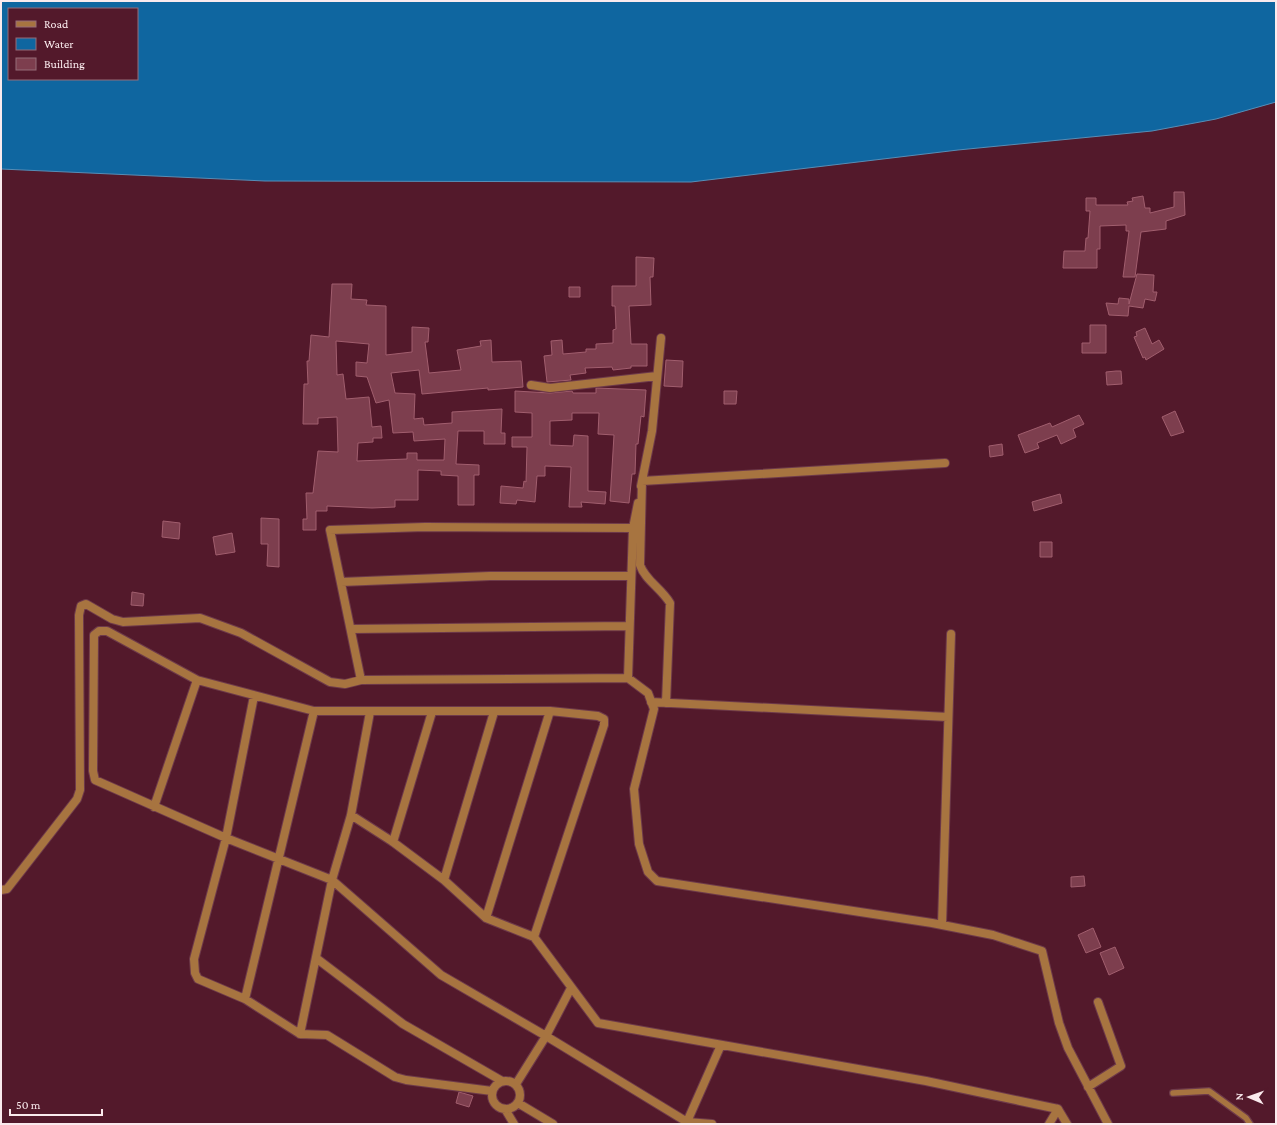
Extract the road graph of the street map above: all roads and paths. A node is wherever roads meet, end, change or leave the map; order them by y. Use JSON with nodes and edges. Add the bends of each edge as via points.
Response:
{"nodes":[{"id":1,"x":661,"y":338,"type":"dead end"},
{"id":2,"x":657,"y":376,"type":"junction"},
{"id":3,"x":531,"y":385,"type":"dead end"},
{"id":4,"x":945,"y":464,"type":"dead end"},
{"id":5,"x":642,"y":481,"type":"junction"},
{"id":6,"x":633,"y":528,"type":"junction"},
{"id":7,"x":631,"y":576,"type":"junction"},
{"id":8,"x":341,"y":582,"type":"junction"},
{"id":9,"x":629,"y":626,"type":"junction"},
{"id":10,"x":351,"y":629,"type":"junction"},
{"id":11,"x":951,"y":634,"type":"dead end"},
{"id":12,"x":628,"y":678,"type":"junction"},
{"id":13,"x":197,"y":680,"type":"junction"},
{"id":14,"x":361,"y":680,"type":"junction"},
{"id":15,"x":254,"y":696,"type":"junction"},
{"id":16,"x":651,"y":702,"type":"junction"},
{"id":17,"x":666,"y":703,"type":"junction"},
{"id":18,"x":550,"y":711,"type":"junction"},
{"id":19,"x":314,"y":712,"type":"junction"},
{"id":20,"x":370,"y":712,"type":"junction"},
{"id":21,"x":432,"y":712,"type":"junction"},
{"id":22,"x":494,"y":712,"type":"junction"},
{"id":23,"x":948,"y":716,"type":"junction"},
{"id":24,"x":154,"y":807,"type":"junction"},
{"id":25,"x":352,"y":815,"type":"junction"},
{"id":26,"x":226,"y":838,"type":"junction"},
{"id":27,"x":393,"y":842,"type":"junction"},
{"id":28,"x":278,"y":858,"type":"junction"},
{"id":29,"x":332,"y":880,"type":"junction"},
{"id":30,"x":444,"y":880,"type":"junction"},
{"id":31,"x":1,"y":890,"type":"edge"},
{"id":32,"x":486,"y":918,"type":"junction"},
{"id":33,"x":942,"y":925,"type":"junction"},
{"id":34,"x":534,"y":938,"type":"junction"},
{"id":35,"x":316,"y":958,"type":"junction"},
{"id":36,"x":571,"y":988,"type":"junction"},
{"id":37,"x":245,"y":999,"type":"junction"},
{"id":38,"x":1098,"y":1002,"type":"dead end"},
{"id":39,"x":300,"y":1034,"type":"junction"},
{"id":40,"x":546,"y":1036,"type":"junction"},
{"id":41,"x":721,"y":1045,"type":"junction"},
{"id":42,"x":502,"y":1081,"type":"junction"},
{"id":43,"x":516,"y":1084,"type":"junction"},
{"id":44,"x":1088,"y":1087,"type":"junction"},
{"id":45,"x":492,"y":1091,"type":"junction"},
{"id":46,"x":1173,"y":1093,"type":"dead end"},
{"id":47,"x":518,"y":1103,"type":"junction"},
{"id":48,"x":505,"y":1109,"type":"junction"},
{"id":49,"x":1058,"y":1109,"type":"junction"},
{"id":50,"x":687,"y":1123,"type":"edge"},
{"id":51,"x":514,"y":1124,"type":"edge"},
{"id":52,"x":553,"y":1124,"type":"edge"},
{"id":53,"x":712,"y":1124,"type":"edge"},
{"id":54,"x":1049,"y":1124,"type":"edge"},
{"id":55,"x":1067,"y":1124,"type":"edge"},
{"id":56,"x":1108,"y":1124,"type":"edge"},
{"id":57,"x":1250,"y":1124,"type":"edge"}],
"edges":[{"from":1,"to":2,"type":"street"},
{"from":2,"to":3,"type":"street","via":[[550,388]]},
{"from":2,"to":5,"type":"street","via":[[652,430]]},
{"from":4,"to":5,"type":"street"},
{"from":5,"to":6,"type":"street"},
{"from":5,"to":17,"type":"street","via":[[640,566],[643,574],[664,592],[670,603]]},
{"from":6,"to":7,"type":"street"},
{"from":6,"to":8,"type":"street","via":[[425,527],[330,530]]},
{"from":7,"to":8,"type":"street","via":[[490,576]]},
{"from":7,"to":9,"type":"street"},
{"from":8,"to":10,"type":"street"},
{"from":9,"to":10,"type":"street"},
{"from":9,"to":12,"type":"street"},
{"from":10,"to":14,"type":"street"},
{"from":11,"to":23,"type":"street"},
{"from":12,"to":14,"type":"street"},
{"from":12,"to":16,"type":"street","via":[[648,693]]},
{"from":13,"to":15,"type":"street"},
{"from":13,"to":24,"type":"street"},
{"from":13,"to":24,"type":"street","via":[[106,631],[99,630],[94,635],[95,780]]},
{"from":14,"to":31,"type":"street","via":[[345,684],[330,682],[240,633],[200,618],[123,622],[112,619],[86,604],[81,606],[80,790],[77,798],[7,889]]},
{"from":15,"to":19,"type":"street"},
{"from":15,"to":26,"type":"street"},
{"from":16,"to":17,"type":"street"},
{"from":16,"to":33,"type":"street","via":[[654,709],[634,789],[639,844],[648,872],[657,882]]},
{"from":17,"to":23,"type":"street"},
{"from":18,"to":22,"type":"street"},
{"from":18,"to":32,"type":"street"},
{"from":18,"to":34,"type":"street","via":[[598,716],[604,719],[604,725]]},
{"from":19,"to":20,"type":"street"},
{"from":19,"to":28,"type":"street"},
{"from":20,"to":21,"type":"street"},
{"from":20,"to":25,"type":"street"},
{"from":21,"to":22,"type":"street"},
{"from":21,"to":27,"type":"street"},
{"from":22,"to":30,"type":"street"},
{"from":23,"to":33,"type":"street"},
{"from":24,"to":26,"type":"street"},
{"from":25,"to":27,"type":"street"},
{"from":25,"to":29,"type":"street"},
{"from":26,"to":28,"type":"street"},
{"from":26,"to":37,"type":"street","via":[[194,959],[195,973],[198,979]]},
{"from":27,"to":30,"type":"street"},
{"from":28,"to":29,"type":"street"},
{"from":28,"to":37,"type":"street"},
{"from":29,"to":35,"type":"street"},
{"from":29,"to":40,"type":"street","via":[[441,975]]},
{"from":30,"to":32,"type":"street"},
{"from":32,"to":34,"type":"street"},
{"from":33,"to":44,"type":"street","via":[[993,935],[1042,951],[1063,1035]]},
{"from":34,"to":36,"type":"street"},
{"from":35,"to":39,"type":"street"},
{"from":35,"to":42,"type":"street","via":[[403,1024]]},
{"from":36,"to":40,"type":"street"},
{"from":36,"to":41,"type":"street","via":[[598,1024]]},
{"from":37,"to":39,"type":"street"},
{"from":38,"to":44,"type":"street","via":[[1121,1066]]},
{"from":39,"to":45,"type":"street","via":[[327,1035],[395,1077]]},
{"from":40,"to":43,"type":"street"},
{"from":40,"to":50,"type":"street"},
{"from":41,"to":49,"type":"street","via":[[926,1080]]},
{"from":41,"to":50,"type":"street"},
{"from":42,"to":43,"type":"street"},
{"from":42,"to":45,"type":"street"},
{"from":43,"to":47,"type":"street","via":[[520,1093]]},
{"from":44,"to":56,"type":"street"},
{"from":45,"to":48,"type":"street","via":[[493,1101]]},
{"from":46,"to":57,"type":"lane","via":[[1209,1091],[1246,1118]]},
{"from":47,"to":48,"type":"street","via":[[510,1109]]},
{"from":47,"to":52,"type":"street"},
{"from":48,"to":51,"type":"street"},
{"from":49,"to":54,"type":"street"},
{"from":49,"to":55,"type":"street"},
{"from":50,"to":53,"type":"street"}]}
